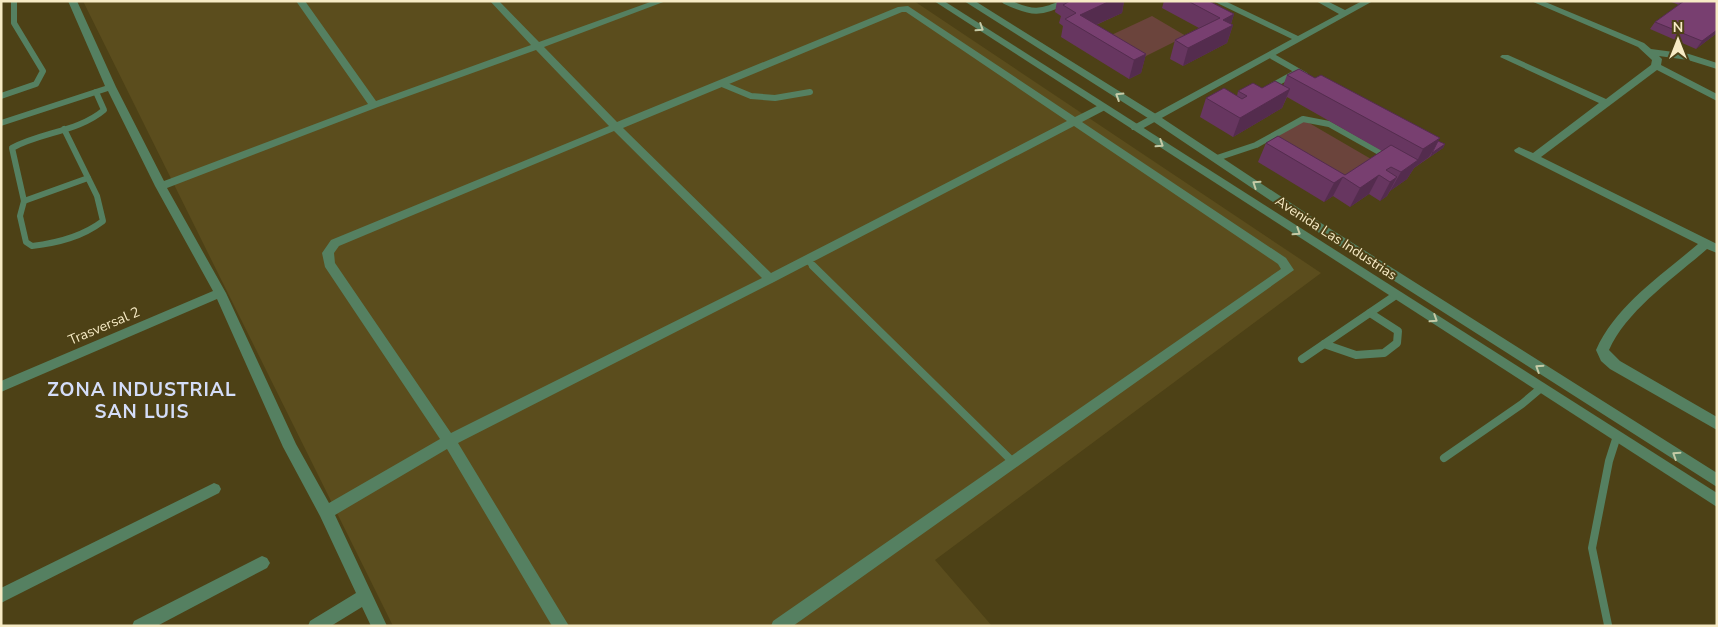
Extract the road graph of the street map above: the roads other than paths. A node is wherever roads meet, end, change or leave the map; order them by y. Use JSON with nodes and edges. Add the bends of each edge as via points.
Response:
{"nodes":[{"id":1,"x":14,"y":1,"type":"edge"},
{"id":2,"x":72,"y":1,"type":"edge"},
{"id":3,"x":300,"y":1,"type":"edge"},
{"id":4,"x":494,"y":1,"type":"edge"},
{"id":5,"x":662,"y":1,"type":"edge"},
{"id":6,"x":938,"y":1,"type":"edge"},
{"id":7,"x":968,"y":1,"type":"edge"},
{"id":8,"x":1005,"y":1,"type":"edge"},
{"id":9,"x":1068,"y":1,"type":"edge"},
{"id":10,"x":1217,"y":1,"type":"edge"},
{"id":11,"x":1320,"y":1,"type":"edge"},
{"id":12,"x":1369,"y":1,"type":"edge"},
{"id":13,"x":1535,"y":1,"type":"edge"},
{"id":14,"x":1346,"y":14,"type":"junction"},
{"id":15,"x":1298,"y":40,"type":"junction"},
{"id":16,"x":537,"y":46,"type":"junction"},
{"id":17,"x":1651,"y":52,"type":"junction"},
{"id":18,"x":1270,"y":55,"type":"junction"},
{"id":19,"x":1505,"y":57,"type":"dead end"},
{"id":20,"x":1656,"y":66,"type":"junction"},
{"id":21,"x":1717,"y":66,"type":"edge"},
{"id":22,"x":1299,"y":71,"type":"junction"},
{"id":23,"x":1315,"y":80,"type":"edge"},
{"id":24,"x":722,"y":84,"type":"junction"},
{"id":25,"x":111,"y":87,"type":"junction"},
{"id":26,"x":1264,"y":90,"type":"edge"},
{"id":27,"x":96,"y":92,"type":"junction"},
{"id":28,"x":810,"y":92,"type":"dead end"},
{"id":29,"x":1,"y":96,"type":"edge"},
{"id":30,"x":1717,"y":98,"type":"edge"},
{"id":31,"x":1607,"y":103,"type":"junction"},
{"id":32,"x":374,"y":105,"type":"junction"},
{"id":33,"x":1104,"y":107,"type":"junction"},
{"id":34,"x":1155,"y":118,"type":"junction"},
{"id":35,"x":1074,"y":121,"type":"junction"},
{"id":36,"x":1,"y":123,"type":"edge"},
{"id":37,"x":617,"y":128,"type":"junction"},
{"id":38,"x":1136,"y":128,"type":"junction"},
{"id":39,"x":64,"y":129,"type":"junction"},
{"id":40,"x":1520,"y":150,"type":"dead end"},
{"id":41,"x":1379,"y":152,"type":"edge"},
{"id":42,"x":1534,"y":157,"type":"junction"},
{"id":43,"x":1217,"y":158,"type":"junction"},
{"id":44,"x":88,"y":178,"type":"junction"},
{"id":45,"x":161,"y":186,"type":"junction"},
{"id":46,"x":24,"y":201,"type":"junction"},
{"id":47,"x":1712,"y":247,"type":"edge"},
{"id":48,"x":807,"y":260,"type":"junction"},
{"id":49,"x":770,"y":279,"type":"junction"},
{"id":50,"x":220,"y":293,"type":"junction"},
{"id":51,"x":1396,"y":295,"type":"junction"},
{"id":52,"x":1370,"y":313,"type":"junction"},
{"id":53,"x":1324,"y":344,"type":"junction"},
{"id":54,"x":1302,"y":359,"type":"dead end"},
{"id":55,"x":1,"y":387,"type":"edge"},
{"id":56,"x":1541,"y":388,"type":"junction"},
{"id":57,"x":1717,"y":424,"type":"edge"},
{"id":58,"x":1617,"y":436,"type":"junction"},
{"id":59,"x":449,"y":441,"type":"junction"},
{"id":60,"x":1444,"y":458,"type":"dead end"},
{"id":61,"x":1012,"y":461,"type":"junction"},
{"id":62,"x":1717,"y":482,"type":"edge"},
{"id":63,"x":214,"y":489,"type":"dead end"},
{"id":64,"x":1717,"y":500,"type":"edge"},
{"id":65,"x":326,"y":512,"type":"junction"},
{"id":66,"x":262,"y":563,"type":"dead end"},
{"id":67,"x":1,"y":596,"type":"edge"},
{"id":68,"x":365,"y":596,"type":"junction"},
{"id":69,"x":140,"y":626,"type":"edge"},
{"id":70,"x":316,"y":626,"type":"edge"},
{"id":71,"x":379,"y":626,"type":"edge"},
{"id":72,"x":561,"y":626,"type":"edge"},
{"id":73,"x":779,"y":626,"type":"edge"},
{"id":74,"x":1608,"y":626,"type":"edge"}],
"edges":[{"from":1,"to":29,"type":"lane","via":[[14,23],[43,71],[36,84]]},
{"from":2,"to":25,"type":"street"},
{"from":3,"to":32,"type":"street"},
{"from":4,"to":16,"type":"street"},
{"from":5,"to":16,"type":"street"},
{"from":6,"to":33,"type":"street","name":"Avenida Las Industrias","one_way":true},
{"from":34,"to":7,"type":"street","name":"Avenida Las Industrias","one_way":true},
{"from":8,"to":9,"type":"lane","via":[[1026,12],[1038,13]]},
{"from":10,"to":15,"type":"street"},
{"from":11,"to":14,"type":"street"},
{"from":12,"to":14,"type":"street"},
{"from":13,"to":17,"type":"street"},
{"from":14,"to":15,"type":"street"},
{"from":15,"to":18,"type":"street"},
{"from":16,"to":32,"type":"street"},
{"from":16,"to":37,"type":"street"},
{"from":17,"to":20,"type":"street","via":[[1657,59]]},
{"from":17,"to":21,"type":"street","via":[[1689,57]]},
{"from":18,"to":22,"type":"lane"},
{"from":18,"to":34,"type":"street"},
{"from":19,"to":31,"type":"street"},
{"from":20,"to":30,"type":"street"},
{"from":20,"to":31,"type":"street"},
{"from":22,"to":23,"type":"lane"},
{"from":22,"to":26,"type":"lane"},
{"from":24,"to":28,"type":"lane","via":[[751,96],[775,98]]},
{"from":24,"to":35,"type":"street","via":[[901,9],[908,9]]},
{"from":24,"to":37,"type":"street"},
{"from":25,"to":27,"type":"street"},
{"from":25,"to":45,"type":"street"},
{"from":27,"to":36,"type":"street"},
{"from":27,"to":39,"type":"lane","via":[[104,110]]},
{"from":31,"to":42,"type":"street"},
{"from":32,"to":45,"type":"street"},
{"from":33,"to":35,"type":"street"},
{"from":33,"to":38,"type":"street","name":"Avenida Las Industrias"},
{"from":34,"to":38,"type":"street"},
{"from":34,"to":43,"type":"street","name":"Avenida Las Industrias"},
{"from":35,"to":48,"type":"street"},
{"from":35,"to":61,"type":"street","via":[[1282,261],[1288,270]]},
{"from":37,"to":49,"type":"street"},
{"from":37,"to":59,"type":"street","via":[[335,243],[328,253],[329,264]]},
{"from":38,"to":51,"type":"street","name":"Avenida Las Industrias","one_way":true},
{"from":39,"to":44,"type":"lane"},
{"from":39,"to":46,"type":"lane","via":[[12,148]]},
{"from":40,"to":42,"type":"street"},
{"from":41,"to":43,"type":"lane","via":[[1329,124],[1303,119],[1256,145]]},
{"from":42,"to":47,"type":"street"},
{"from":62,"to":43,"type":"street","name":"Avenida Las Industrias","one_way":true,"via":[[1317,226]]},
{"from":44,"to":46,"type":"lane"},
{"from":44,"to":46,"type":"lane","via":[[97,196],[103,221],[82,236],[32,246],[26,242],[20,216]]},
{"from":45,"to":50,"type":"street"},
{"from":47,"to":57,"type":"street","via":[[1637,304],[1602,350],[1615,366]]},
{"from":48,"to":49,"type":"street"},
{"from":48,"to":61,"type":"lane"},
{"from":49,"to":59,"type":"street"},
{"from":50,"to":55,"type":"street","name":"Trasversal 2"},
{"from":50,"to":65,"type":"street","via":[[290,447]]},
{"from":51,"to":52,"type":"lane"},
{"from":51,"to":56,"type":"street","name":"Avenida Las Industrias","one_way":true},
{"from":52,"to":53,"type":"lane"},
{"from":52,"to":53,"type":"lane","via":[[1398,331],[1397,343],[1384,353],[1356,355]]},
{"from":53,"to":54,"type":"lane"},
{"from":56,"to":58,"type":"street","name":"Avenida Las Industrias"},
{"from":56,"to":60,"type":"lane"},
{"from":58,"to":64,"type":"street","name":"Avenida Las Industrias"},
{"from":58,"to":74,"type":"lane","via":[[1608,460],[1592,548]]},
{"from":59,"to":65,"type":"street"},
{"from":59,"to":72,"type":"street"},
{"from":61,"to":73,"type":"street"},
{"from":63,"to":67,"type":"street"},
{"from":65,"to":68,"type":"street"},
{"from":66,"to":69,"type":"street"},
{"from":68,"to":70,"type":"street"},
{"from":68,"to":71,"type":"street"}]}
